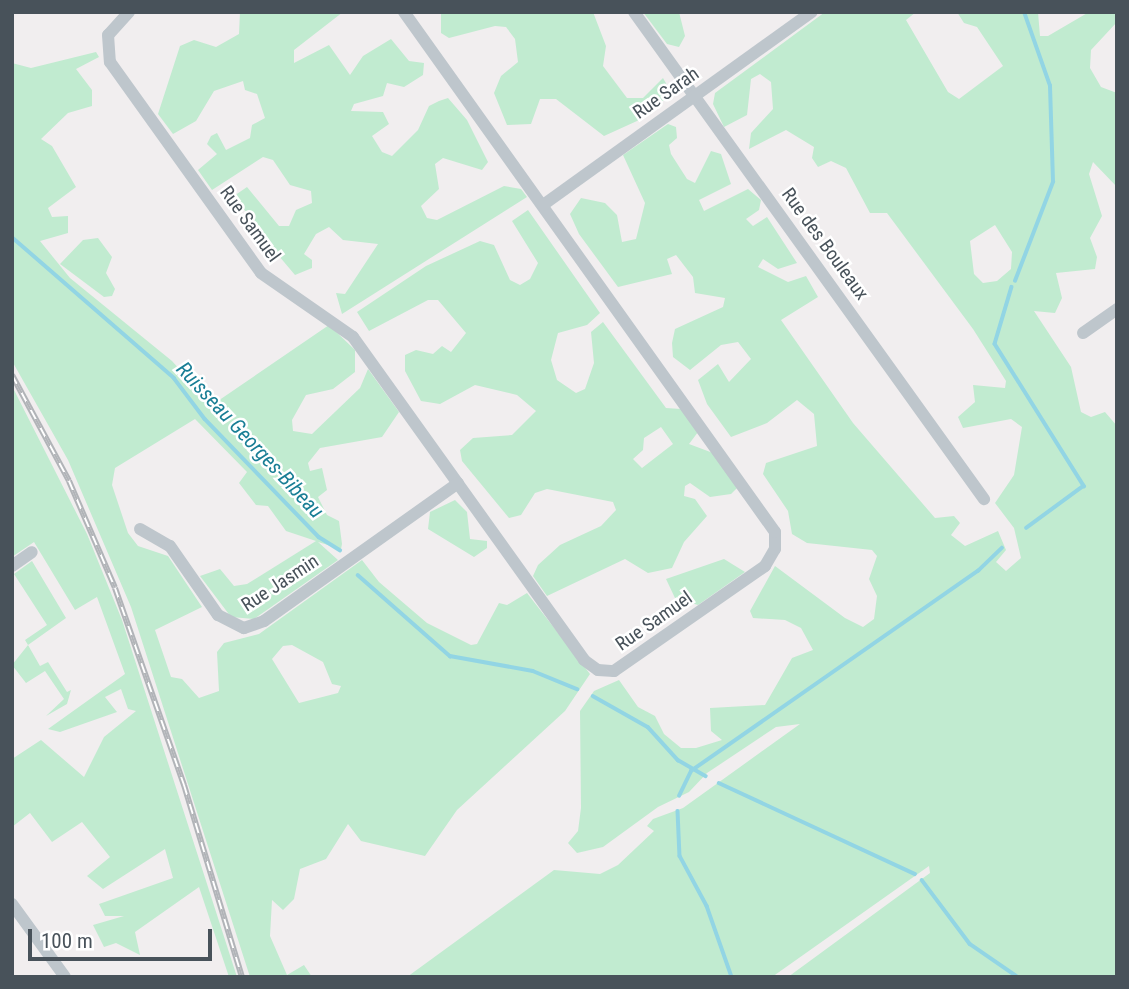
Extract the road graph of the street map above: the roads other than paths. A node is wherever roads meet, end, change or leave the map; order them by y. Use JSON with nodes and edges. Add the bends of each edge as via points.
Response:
{"nodes":[{"id":1,"x":129,"y":12,"type":"edge"},
{"id":2,"x":404,"y":12,"type":"edge"},
{"id":3,"x":634,"y":12,"type":"edge"},
{"id":4,"x":812,"y":12,"type":"edge"},
{"id":5,"x":695,"y":96,"type":"junction"},
{"id":6,"x":543,"y":205,"type":"junction"},
{"id":7,"x":1117,"y":309,"type":"edge"},
{"id":8,"x":1083,"y":333,"type":"dead end"},
{"id":9,"x":458,"y":483,"type":"junction"},
{"id":10,"x":984,"y":499,"type":"dead end"},
{"id":11,"x":140,"y":528,"type":"dead end"},
{"id":12,"x":32,"y":552,"type":"dead end"},
{"id":13,"x":12,"y":566,"type":"edge"},
{"id":14,"x":12,"y":904,"type":"edge"},
{"id":15,"x":65,"y":977,"type":"edge"}],
"edges":[{"from":1,"to":9,"type":"street","name":"Rue Samuel","via":[[112,27],[106,45],[118,74],[261,273],[353,337]]},
{"from":2,"to":6,"type":"street","name":"Rue Samuel"},
{"from":3,"to":5,"type":"street","name":"Rue des Bouleaux"},
{"from":4,"to":5,"type":"street","name":"Rue Sarah"},
{"from":5,"to":6,"type":"street","name":"Rue Sarah"},
{"from":5,"to":10,"type":"street","name":"Rue des Bouleaux"},
{"from":6,"to":9,"type":"street","name":"Rue Samuel","via":[[771,524],[775,549],[756,573],[624,666],[598,670],[584,660]]},
{"from":7,"to":8,"type":"street"},
{"from":9,"to":11,"type":"street","name":"Rue Jasmin","via":[[264,621],[244,628],[218,615],[170,546]]},
{"from":12,"to":13,"type":"street"},
{"from":14,"to":15,"type":"street"}]}
